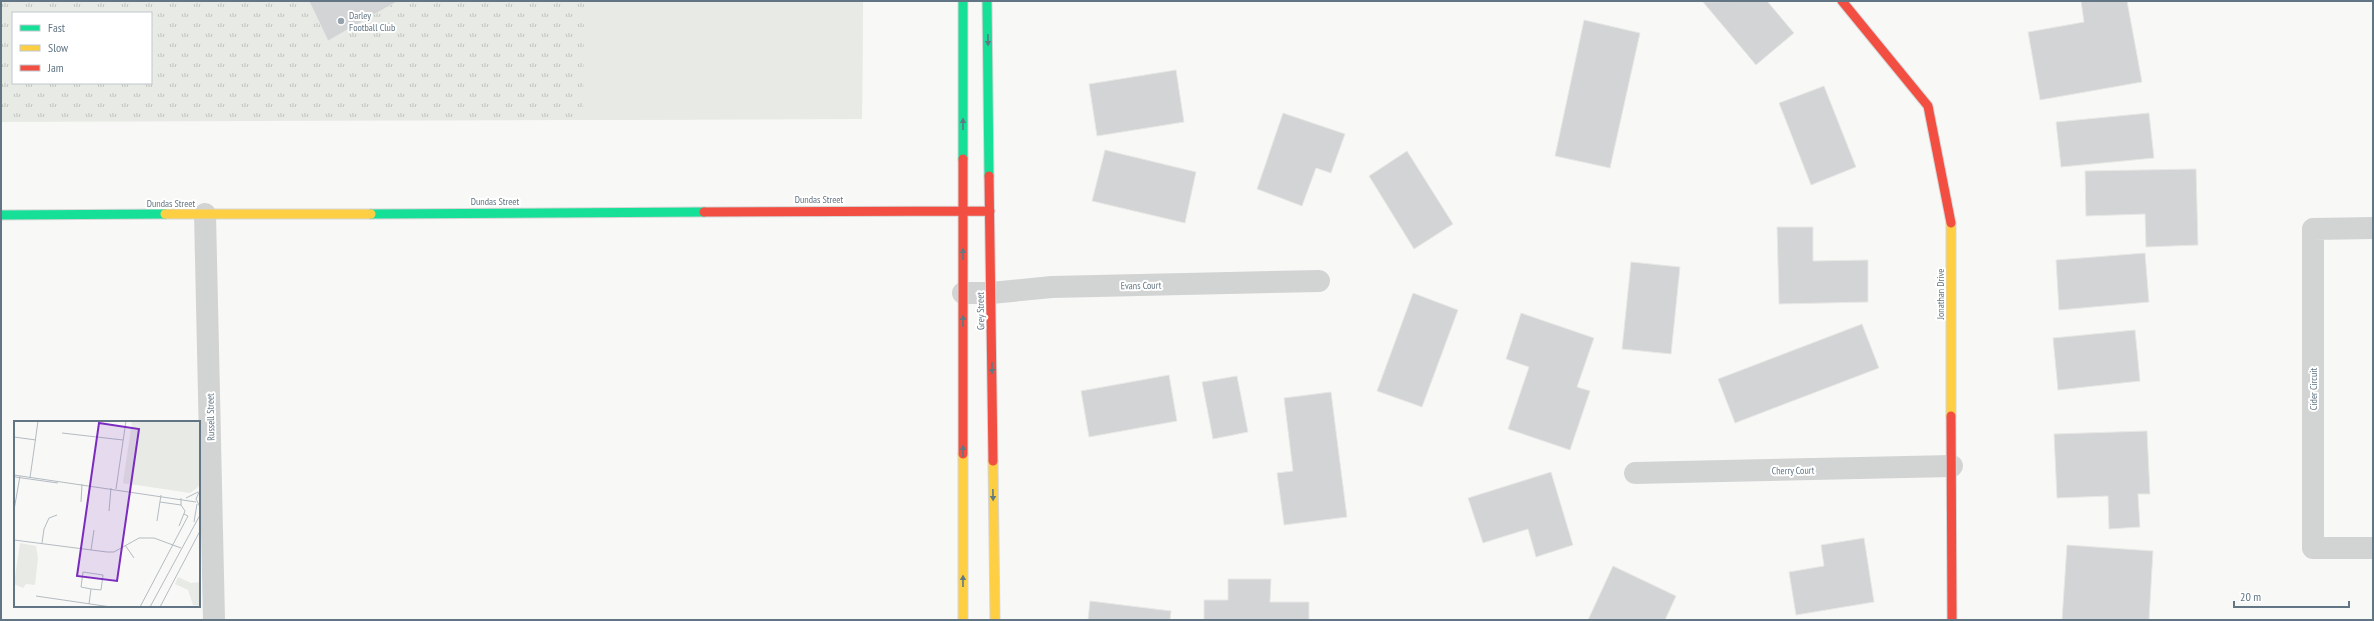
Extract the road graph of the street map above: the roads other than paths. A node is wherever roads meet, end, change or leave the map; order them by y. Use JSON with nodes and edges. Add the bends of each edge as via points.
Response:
{"nodes":[{"id":1,"x":963,"y":1,"type":"edge"},
{"id":2,"x":988,"y":1,"type":"edge"},
{"id":3,"x":1842,"y":1,"type":"edge"},
{"id":4,"x":963,"y":210,"type":"junction"},
{"id":5,"x":990,"y":210,"type":"junction"},
{"id":6,"x":205,"y":214,"type":"junction"},
{"id":7,"x":1,"y":215,"type":"edge"},
{"id":8,"x":2373,"y":228,"type":"edge"},
{"id":9,"x":1319,"y":281,"type":"dead end"},
{"id":10,"x":963,"y":293,"type":"junction"},
{"id":11,"x":991,"y":293,"type":"junction"},
{"id":12,"x":1952,"y":466,"type":"junction"},
{"id":13,"x":1635,"y":474,"type":"dead end"},
{"id":14,"x":2373,"y":548,"type":"edge"},
{"id":15,"x":214,"y":620,"type":"edge"},
{"id":16,"x":963,"y":620,"type":"edge"},
{"id":17,"x":995,"y":620,"type":"edge"},
{"id":18,"x":1952,"y":620,"type":"edge"}],
"edges":[{"from":4,"to":1,"type":"street","name":"Grey Street","one_way":true},
{"from":2,"to":5,"type":"street","name":"Grey Street","one_way":true},
{"from":3,"to":12,"type":"street","name":"Jonathan Drive","via":[[1928,106],[1951,215]]},
{"from":4,"to":5,"type":"street","name":"Dundas Street"},
{"from":4,"to":6,"type":"street","name":"Dundas Street"},
{"from":10,"to":4,"type":"street","name":"Grey Street","one_way":true},
{"from":5,"to":11,"type":"street","name":"Grey Street"},
{"from":6,"to":7,"type":"street","name":"Dundas Street"},
{"from":6,"to":15,"type":"street","name":"Russell Street"},
{"from":8,"to":14,"type":"street","name":"Cider Circuit","via":[[2313,229],[2313,548]]},
{"from":9,"to":11,"type":"street","name":"Evans Court","via":[[1052,287]]},
{"from":10,"to":11,"type":"street","name":"Evans Court"},
{"from":16,"to":10,"type":"street","name":"Grey Street","one_way":true},
{"from":11,"to":17,"type":"street","name":"Grey Street","one_way":true},
{"from":12,"to":13,"type":"street","name":"Cherry Court"},
{"from":12,"to":18,"type":"street","name":"Jonathan Drive"}]}
